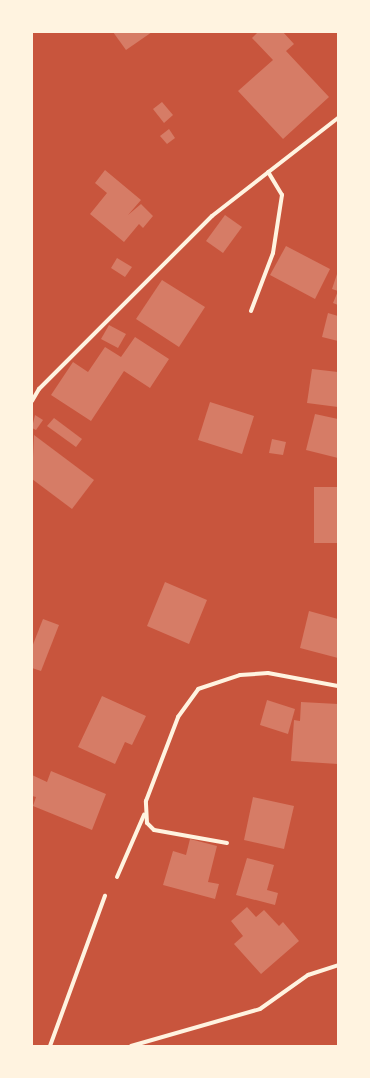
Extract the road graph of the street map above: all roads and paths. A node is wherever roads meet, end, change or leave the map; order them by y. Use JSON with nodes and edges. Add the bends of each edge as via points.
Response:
{"nodes":[{"id":1,"x":338,"y":118,"type":"edge"},
{"id":2,"x":268,"y":172,"type":"junction"},
{"id":3,"x":251,"y":311,"type":"dead end"},
{"id":4,"x":32,"y":401,"type":"edge"},
{"id":5,"x":338,"y":686,"type":"edge"},
{"id":6,"x":144,"y":815,"type":"junction"},
{"id":7,"x":227,"y":843,"type":"dead end"},
{"id":8,"x":117,"y":877,"type":"dead end"},
{"id":9,"x":104,"y":896,"type":"dead end"},
{"id":10,"x":338,"y":965,"type":"edge"},
{"id":11,"x":50,"y":1046,"type":"edge"},
{"id":12,"x":131,"y":1046,"type":"edge"}],
"edges":[{"from":1,"to":2,"type":"street"},
{"from":2,"to":3,"type":"street","via":[[282,195],[273,253]]},
{"from":2,"to":4,"type":"street","via":[[212,216],[39,389]]},
{"from":5,"to":6,"type":"street","via":[[268,673],[240,675],[198,690],[178,718],[146,801]]},
{"from":6,"to":7,"type":"street","via":[[154,830]]},
{"from":6,"to":8,"type":"street"},
{"from":9,"to":11,"type":"street"},
{"from":10,"to":12,"type":"street","via":[[308,975],[260,1009]]}]}
